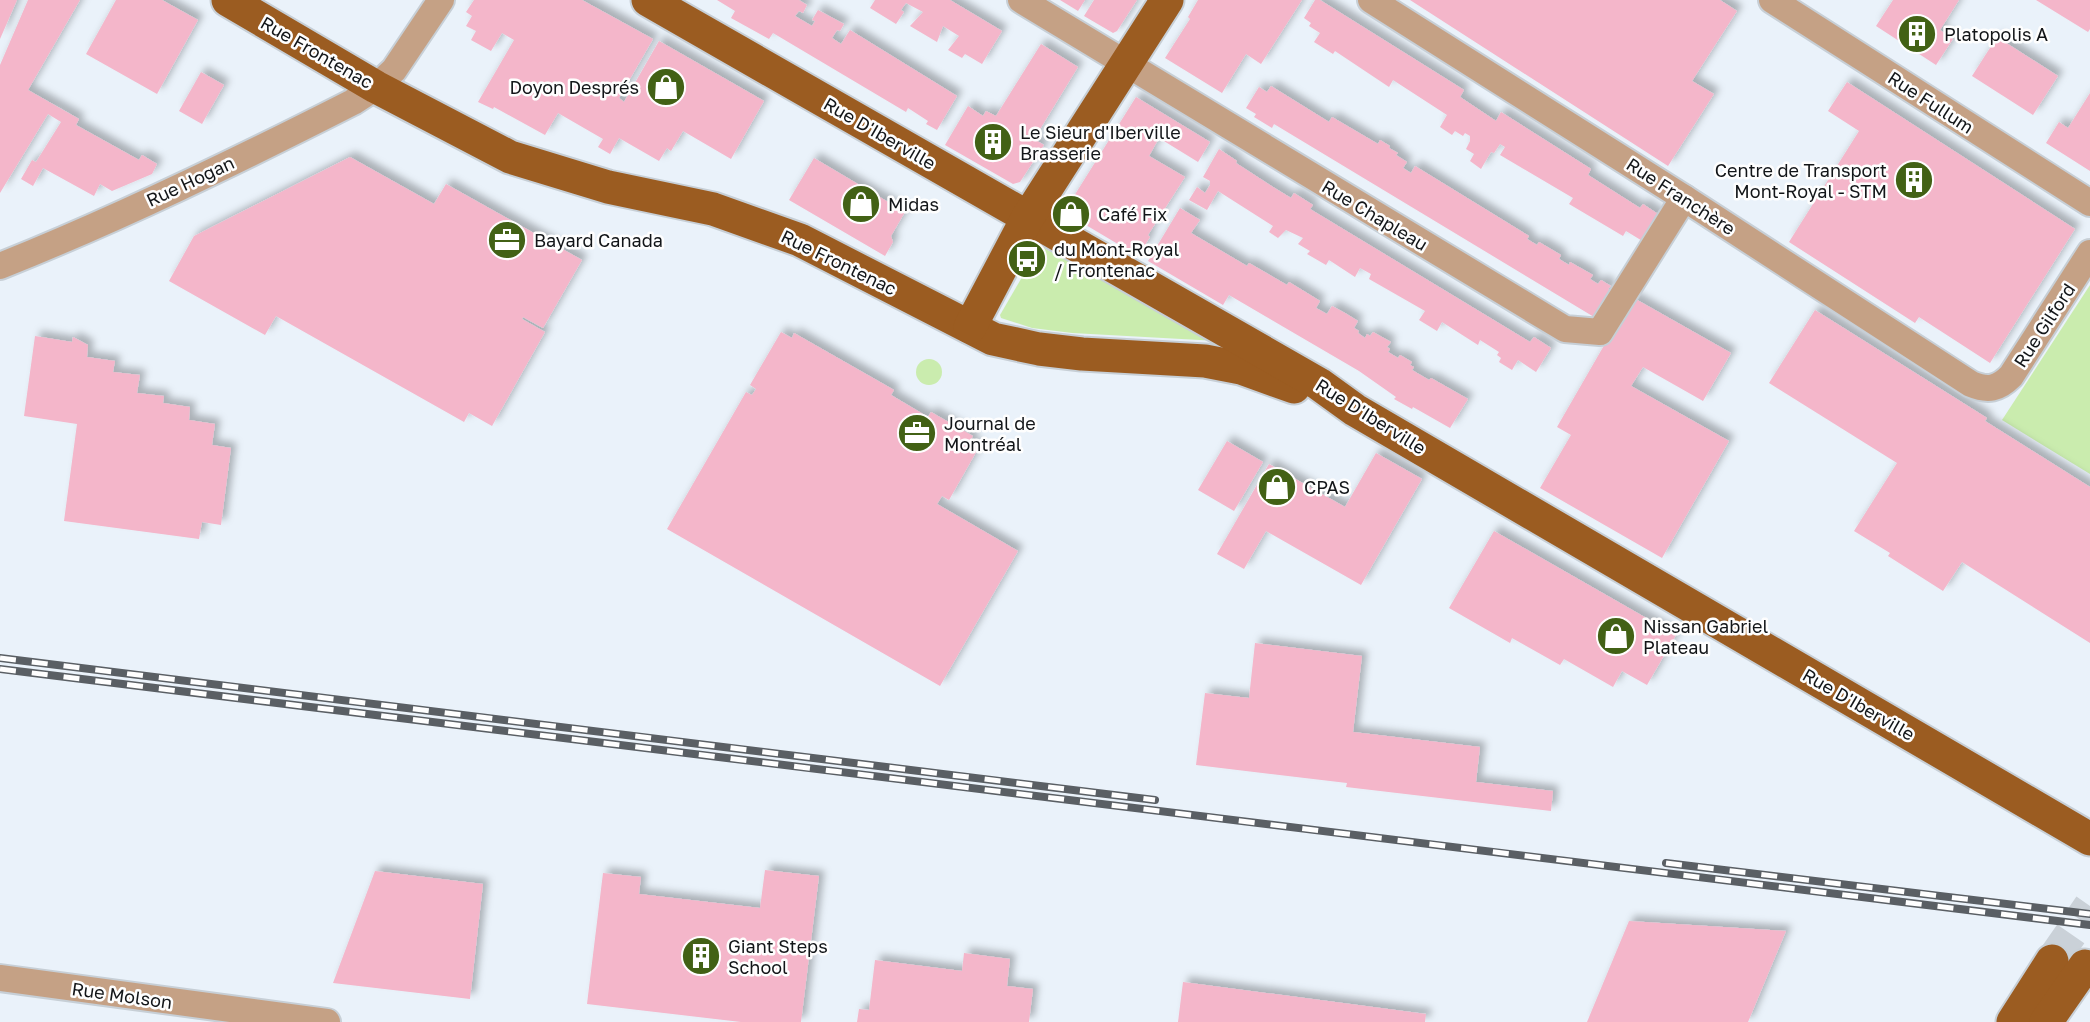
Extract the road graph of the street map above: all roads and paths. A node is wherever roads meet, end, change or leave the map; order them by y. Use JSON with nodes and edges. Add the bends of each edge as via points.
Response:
{"nodes":[{"id":1,"x":228,"y":0,"type":"edge"},
{"id":2,"x":442,"y":0,"type":"edge"},
{"id":3,"x":648,"y":0,"type":"edge"},
{"id":4,"x":1021,"y":0,"type":"edge"},
{"id":5,"x":1167,"y":0,"type":"edge"},
{"id":6,"x":1371,"y":0,"type":"edge"},
{"id":7,"x":1772,"y":0,"type":"edge"},
{"id":8,"x":1126,"y":64,"type":"junction"},
{"id":9,"x":376,"y":87,"type":"junction"},
{"id":10,"x":1684,"y":198,"type":"junction"},
{"id":11,"x":2090,"y":203,"type":"edge"},
{"id":12,"x":1028,"y":217,"type":"junction"},
{"id":13,"x":2090,"y":253,"type":"edge"},
{"id":14,"x":0,"y":267,"type":"edge"},
{"id":15,"x":970,"y":327,"type":"junction"},
{"id":16,"x":1992,"y":389,"type":"joint"},
{"id":17,"x":1355,"y":410,"type":"junction"},
{"id":18,"x":2090,"y":839,"type":"edge"},
{"id":19,"x":2052,"y":961,"type":"tunnel mouth"},
{"id":20,"x":2085,"y":966,"type":"tunnel mouth"},
{"id":21,"x":0,"y":978,"type":"edge"},
{"id":22,"x":271,"y":1019,"type":"edge"},
{"id":23,"x":327,"y":1022,"type":"edge"},
{"id":24,"x":2013,"y":1022,"type":"edge"},
{"id":25,"x":2046,"y":1022,"type":"edge"}],
"edges":[{"from":1,"to":9,"type":"main road","name":"Rue Frontenac"},
{"from":2,"to":9,"type":"street","name":"Rue Hogan","via":[[400,63]]},
{"from":3,"to":12,"type":"main road","name":"Rue D'Iberville"},
{"from":4,"to":8,"type":"street","name":"Rue Chapleau"},
{"from":5,"to":8,"type":"main road"},
{"from":6,"to":10,"type":"street","name":"Rue Franchère"},
{"from":7,"to":11,"type":"street","name":"Rue Fullum"},
{"from":8,"to":10,"type":"street","name":"Rue Chapleau","via":[[1564,329],[1600,332]]},
{"from":8,"to":12,"type":"main road"},
{"from":9,"to":14,"type":"street","name":"Rue Hogan","via":[[200,178]]},
{"from":9,"to":15,"type":"main road","name":"Rue Frontenac","via":[[510,157],[608,187],[713,209],[800,240]]},
{"from":10,"to":16,"type":"street","name":"Rue Franchère","via":[[1971,384]]},
{"from":12,"to":15,"type":"main road"},
{"from":12,"to":17,"type":"main road","name":"Rue D'Iberville","via":[[1319,384]]},
{"from":13,"to":16,"type":"street","name":"Rue Gilford","via":[[2011,376]]},
{"from":15,"to":17,"type":"main road","name":"Rue Frontenac","via":[[993,339],[1039,349],[1205,361],[1241,368]]},
{"from":17,"to":18,"type":"main road","name":"Rue D'Iberville"},
{"from":19,"to":24,"type":"main road"},
{"from":20,"to":25,"type":"main road"},
{"from":21,"to":22,"type":"street","name":"Rue Molson"},
{"from":22,"to":23,"type":"street","name":"Rue Molson"}]}
